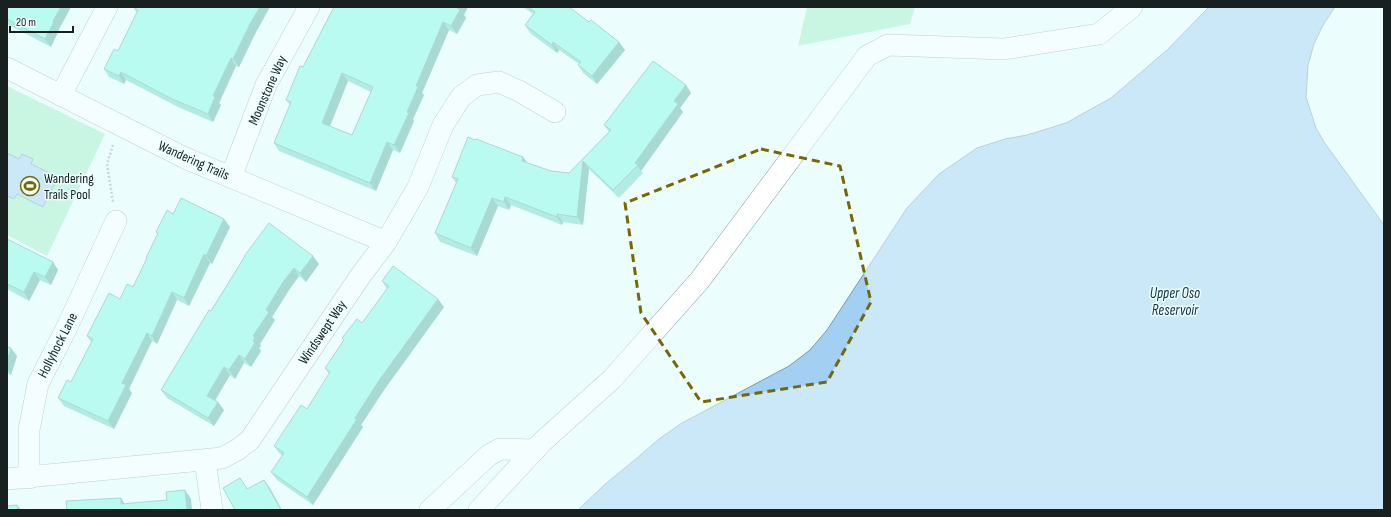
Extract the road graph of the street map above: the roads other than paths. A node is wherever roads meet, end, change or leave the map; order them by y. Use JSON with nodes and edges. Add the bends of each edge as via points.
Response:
{"nodes":[{"id":1,"x":107,"y":7,"type":"edge"},
{"id":2,"x":309,"y":7,"type":"edge"},
{"id":3,"x":1132,"y":7,"type":"edge"},
{"id":4,"x":7,"y":68,"type":"edge"},
{"id":5,"x":61,"y":95,"type":"junction"},
{"id":6,"x":556,"y":112,"type":"dead end"},
{"id":7,"x":231,"y":176,"type":"junction"},
{"id":8,"x":116,"y":220,"type":"road end"},
{"id":9,"x":386,"y":242,"type":"junction"},
{"id":10,"x":535,"y":450,"type":"junction"},
{"id":11,"x":205,"y":460,"type":"junction"},
{"id":12,"x":29,"y":478,"type":"junction"},
{"id":13,"x":7,"y":479,"type":"edge"},
{"id":14,"x":212,"y":510,"type":"edge"},
{"id":15,"x":430,"y":510,"type":"edge"},
{"id":16,"x":479,"y":510,"type":"edge"}],
"edges":[{"from":1,"to":5,"type":"street"},
{"from":2,"to":7,"type":"street","name":"Moonstone Way","via":[[266,85]]},
{"from":3,"to":10,"type":"street","via":[[1098,34],[1004,49],[888,45],[867,56],[700,280],[612,379]]},
{"from":4,"to":5,"type":"street","name":"Wandering Trails"},
{"from":5,"to":7,"type":"street","name":"Wandering Trails","via":[[185,158]]},
{"from":6,"to":9,"type":"street","name":"Windswept Way","via":[[499,82],[477,86],[461,97],[443,126],[418,187]]},
{"from":7,"to":9,"type":"street","name":"Wandering Trails"},
{"from":8,"to":12,"type":"street","name":"Hollyhock Lane","via":[[38,384],[30,430]]},
{"from":9,"to":11,"type":"street","name":"Windswept Way","via":[[360,275],[250,440],[222,458]]},
{"from":10,"to":15,"type":"street","via":[[500,450],[489,455]]},
{"from":10,"to":16,"type":"street"},
{"from":11,"to":12,"type":"street","name":"Windswept Way"},
{"from":11,"to":14,"type":"street"},
{"from":12,"to":13,"type":"street","name":"Windswept Way"}]}
